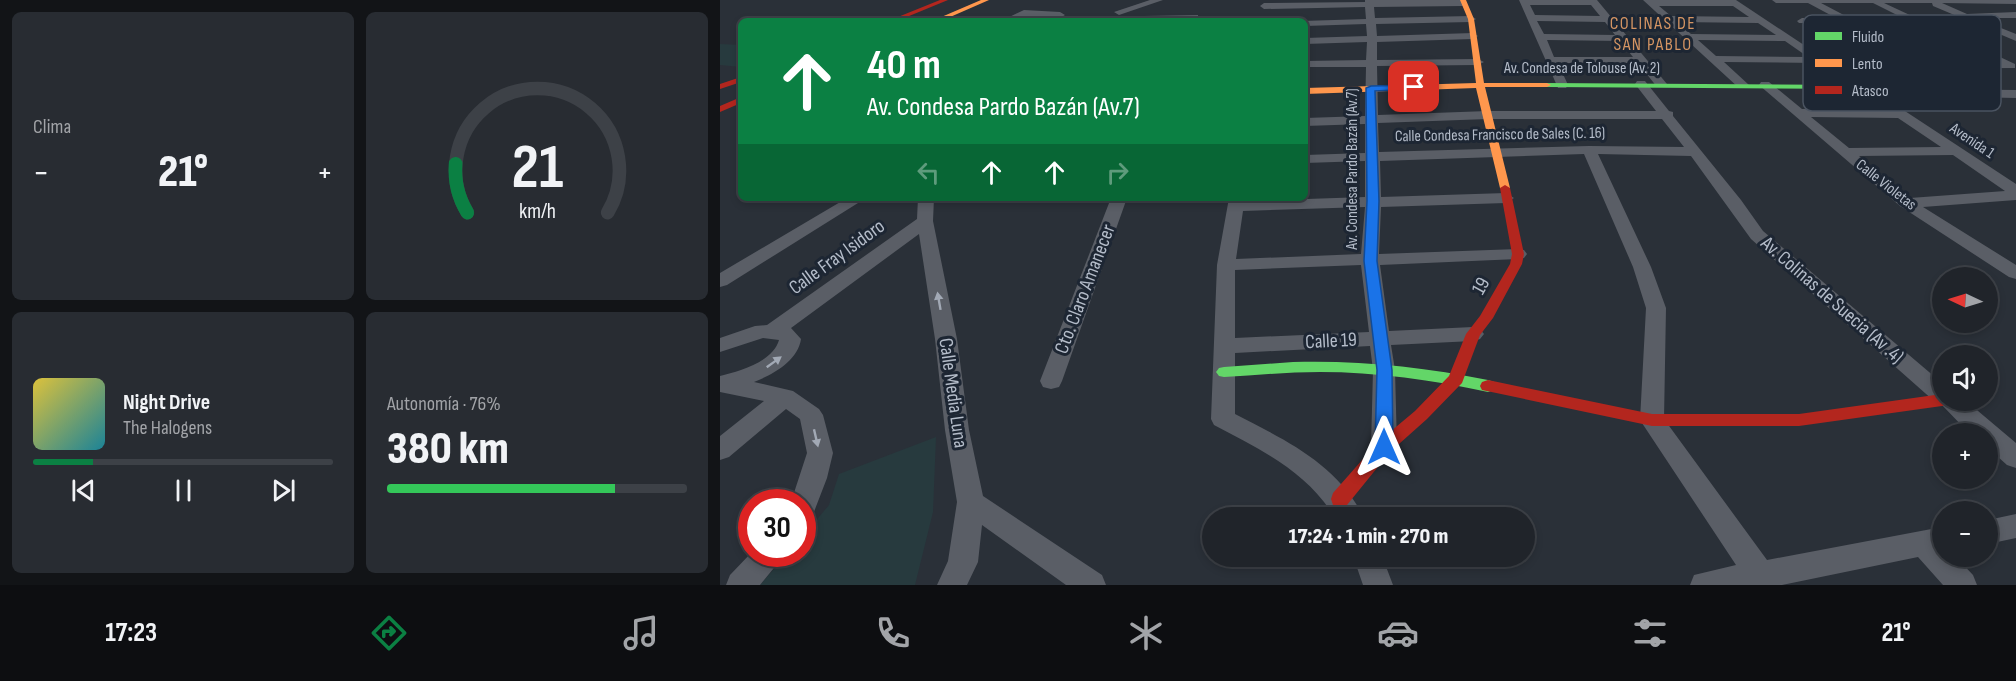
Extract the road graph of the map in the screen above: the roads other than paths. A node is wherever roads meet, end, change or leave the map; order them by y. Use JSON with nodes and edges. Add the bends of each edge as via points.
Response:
{"nodes":[{"id":1,"x":945,"y":0,"type":"edge"},
{"id":2,"x":986,"y":0,"type":"edge"},
{"id":3,"x":1160,"y":0,"type":"edge"},
{"id":4,"x":1776,"y":0,"type":"edge"},
{"id":5,"x":1810,"y":0,"type":"edge"},
{"id":6,"x":1871,"y":0,"type":"edge"},
{"id":7,"x":1927,"y":0,"type":"edge"},
{"id":8,"x":1523,"y":1,"type":"edge"},
{"id":9,"x":1593,"y":1,"type":"edge"},
{"id":10,"x":1649,"y":1,"type":"edge"},
{"id":11,"x":2013,"y":1,"type":"edge"},
{"id":12,"x":1369,"y":2,"type":"edge"},
{"id":13,"x":1463,"y":2,"type":"edge"},
{"id":14,"x":1733,"y":2,"type":"edge"},
{"id":15,"x":1264,"y":7,"type":"edge"},
{"id":16,"x":1060,"y":15,"type":"dead end"},
{"id":17,"x":1195,"y":15,"type":"edge"},
{"id":18,"x":1837,"y":15,"type":"edge"},
{"id":19,"x":1902,"y":15,"type":"edge"},
{"id":20,"x":1959,"y":15,"type":"joint"},
{"id":21,"x":2016,"y":15,"type":"edge"},
{"id":22,"x":899,"y":18,"type":"edge"},
{"id":23,"x":942,"y":18,"type":"edge"},
{"id":24,"x":1013,"y":18,"type":"edge"},
{"id":25,"x":1098,"y":18,"type":"edge"},
{"id":26,"x":1142,"y":18,"type":"edge"},
{"id":27,"x":1531,"y":18,"type":"junction"},
{"id":28,"x":1470,"y":19,"type":"junction"},
{"id":29,"x":1607,"y":19,"type":"junction"},
{"id":30,"x":1668,"y":19,"type":"junction"},
{"id":31,"x":1760,"y":20,"type":"junction"},
{"id":32,"x":1371,"y":21,"type":"junction"},
{"id":33,"x":1308,"y":23,"type":"edge"},
{"id":34,"x":2001,"y":32,"type":"edge"},
{"id":35,"x":1473,"y":36,"type":"junction"},
{"id":36,"x":1539,"y":37,"type":"junction"},
{"id":37,"x":1689,"y":37,"type":"junction"},
{"id":38,"x":1623,"y":38,"type":"junction"},
{"id":39,"x":1788,"y":38,"type":"junction"},
{"id":40,"x":2016,"y":38,"type":"edge"},
{"id":41,"x":1372,"y":39,"type":"junction"},
{"id":42,"x":1308,"y":41,"type":"edge"},
{"id":43,"x":1803,"y":48,"type":"edge"},
{"id":44,"x":1714,"y":59,"type":"junction"},
{"id":45,"x":1549,"y":60,"type":"junction"},
{"id":46,"x":1641,"y":60,"type":"junction"},
{"id":47,"x":1478,"y":62,"type":"junction"},
{"id":48,"x":1803,"y":62,"type":"edge"},
{"id":49,"x":1371,"y":63,"type":"junction"},
{"id":50,"x":1308,"y":64,"type":"edge"},
{"id":51,"x":738,"y":80,"type":"edge"},
{"id":52,"x":1641,"y":84,"type":"junction"},
{"id":53,"x":1661,"y":84,"type":"junction"},
{"id":54,"x":1480,"y":85,"type":"junction"},
{"id":55,"x":1562,"y":85,"type":"junction"},
{"id":56,"x":1743,"y":85,"type":"junction"},
{"id":57,"x":1765,"y":86,"type":"junction"},
{"id":58,"x":1803,"y":86,"type":"edge"},
{"id":59,"x":720,"y":87,"type":"edge"},
{"id":60,"x":1371,"y":88,"type":"junction"},
{"id":61,"x":1308,"y":91,"type":"edge"},
{"id":62,"x":2001,"y":94,"type":"edge"},
{"id":63,"x":2016,"y":94,"type":"edge"},
{"id":64,"x":738,"y":102,"type":"edge"},
{"id":65,"x":720,"y":109,"type":"edge"},
{"id":66,"x":1897,"y":111,"type":"edge"},
{"id":67,"x":1797,"y":113,"type":"junction"},
{"id":68,"x":1902,"y":114,"type":"junction"},
{"id":69,"x":1488,"y":115,"type":"junction"},
{"id":70,"x":1666,"y":115,"type":"junction"},
{"id":71,"x":1372,"y":119,"type":"junction"},
{"id":72,"x":1308,"y":122,"type":"edge"},
{"id":73,"x":1589,"y":150,"type":"junction"},
{"id":74,"x":1958,"y":151,"type":"junction"},
{"id":75,"x":1695,"y":152,"type":"junction"},
{"id":76,"x":1844,"y":152,"type":"junction"},
{"id":77,"x":1498,"y":153,"type":"junction"},
{"id":78,"x":1371,"y":157,"type":"junction"},
{"id":79,"x":1308,"y":159,"type":"edge"},
{"id":80,"x":2016,"y":190,"type":"edge"},
{"id":81,"x":2016,"y":195,"type":"edge"},
{"id":82,"x":1506,"y":198,"type":"junction"},
{"id":83,"x":853,"y":201,"type":"edge"},
{"id":84,"x":1118,"y":201,"type":"edge"},
{"id":85,"x":1373,"y":201,"type":"junction"},
{"id":86,"x":1237,"y":202,"type":"edge"},
{"id":87,"x":1906,"y":203,"type":"junction"},
{"id":88,"x":926,"y":209,"type":"edge"},
{"id":89,"x":1518,"y":254,"type":"junction"},
{"id":90,"x":1370,"y":261,"type":"junction"},
{"id":91,"x":2007,"y":261,"type":"edge"},
{"id":92,"x":1226,"y":265,"type":"junction"},
{"id":93,"x":2016,"y":273,"type":"edge"},
{"id":94,"x":720,"y":281,"type":"edge"},
{"id":95,"x":774,"y":330,"type":"junction"},
{"id":96,"x":1473,"y":334,"type":"junction"},
{"id":97,"x":1382,"y":338,"type":"junction"},
{"id":98,"x":1332,"y":340,"type":"junction"},
{"id":99,"x":720,"y":345,"type":"edge"},
{"id":100,"x":1225,"y":346,"type":"junction"},
{"id":101,"x":1332,"y":367,"type":"junction"},
{"id":102,"x":1384,"y":370,"type":"junction"},
{"id":103,"x":1224,"y":372,"type":"junction"},
{"id":104,"x":1456,"y":379,"type":"junction"},
{"id":105,"x":1051,"y":381,"type":"dead end"},
{"id":106,"x":720,"y":383,"type":"edge"},
{"id":107,"x":1932,"y":386,"type":"edge"},
{"id":108,"x":784,"y":397,"type":"junction"},
{"id":109,"x":1932,"y":401,"type":"edge"},
{"id":110,"x":1961,"y":411,"type":"edge"},
{"id":111,"x":1652,"y":420,"type":"junction"},
{"id":112,"x":1975,"y":423,"type":"edge"},
{"id":113,"x":1998,"y":443,"type":"edge"},
{"id":114,"x":1384,"y":447,"type":"junction"},
{"id":115,"x":720,"y":450,"type":"edge"},
{"id":116,"x":2016,"y":458,"type":"edge"},
{"id":117,"x":810,"y":489,"type":"edge"},
{"id":118,"x":971,"y":502,"type":"junction"},
{"id":119,"x":1344,"y":507,"type":"edge"},
{"id":120,"x":1346,"y":507,"type":"edge"},
{"id":121,"x":2016,"y":526,"type":"edge"},
{"id":122,"x":1998,"y":530,"type":"edge"},
{"id":123,"x":1932,"y":542,"type":"edge"},
{"id":124,"x":757,"y":567,"type":"edge"},
{"id":125,"x":1371,"y":567,"type":"edge"},
{"id":126,"x":1950,"y":567,"type":"edge"},
{"id":127,"x":1763,"y":580,"type":"edge"},
{"id":128,"x":741,"y":585,"type":"edge"},
{"id":129,"x":952,"y":585,"type":"edge"},
{"id":130,"x":1091,"y":585,"type":"edge"},
{"id":131,"x":1378,"y":585,"type":"edge"},
{"id":132,"x":1705,"y":585,"type":"edge"},
{"id":133,"x":1962,"y":585,"type":"edge"}],
"edges":[{"from":1,"to":22,"type":"street"},
{"from":2,"to":23,"type":"street"},
{"from":3,"to":25,"type":"street"},
{"from":4,"to":5,"type":"street"},
{"from":5,"to":6,"type":"street"},
{"from":5,"to":18,"type":"street"},
{"from":6,"to":7,"type":"street"},
{"from":6,"to":19,"type":"street"},
{"from":7,"to":11,"type":"street"},
{"from":7,"to":20,"type":"street"},
{"from":8,"to":9,"type":"street"},
{"from":8,"to":27,"type":"street"},
{"from":9,"to":29,"type":"street"},
{"from":10,"to":14,"type":"street"},
{"from":10,"to":30,"type":"street"},
{"from":12,"to":13,"type":"street"},
{"from":12,"to":15,"type":"street"},
{"from":12,"to":32,"type":"street","name":"Av. Condesa Pardo Bazán (Av.7)"},
{"from":13,"to":28,"type":"street"},
{"from":14,"to":31,"type":"street","name":"Avenida 1"},
{"from":16,"to":24,"type":"street","via":[[1024,13]]},
{"from":17,"to":26,"type":"street"},
{"from":20,"to":21,"type":"street"},
{"from":27,"to":29,"type":"street"},
{"from":27,"to":36,"type":"street"},
{"from":28,"to":32,"type":"street"},
{"from":28,"to":35,"type":"street"},
{"from":29,"to":38,"type":"street"},
{"from":30,"to":31,"type":"street"},
{"from":30,"to":37,"type":"street"},
{"from":31,"to":39,"type":"street","name":"Avenida 1"},
{"from":32,"to":33,"type":"street"},
{"from":32,"to":41,"type":"street","name":"Av. Condesa Pardo Bazán (Av.7)"},
{"from":34,"to":40,"type":"street"},
{"from":35,"to":41,"type":"street"},
{"from":35,"to":47,"type":"street"},
{"from":36,"to":38,"type":"street"},
{"from":36,"to":45,"type":"street"},
{"from":37,"to":39,"type":"street"},
{"from":37,"to":44,"type":"street"},
{"from":38,"to":46,"type":"street"},
{"from":39,"to":43,"type":"street","name":"Avenida 1"},
{"from":41,"to":42,"type":"street"},
{"from":41,"to":49,"type":"street","name":"Av. Condesa Pardo Bazán (Av.7)"},
{"from":44,"to":48,"type":"street"},
{"from":44,"to":56,"type":"street"},
{"from":45,"to":46,"type":"street"},
{"from":45,"to":55,"type":"street"},
{"from":46,"to":53,"type":"street"},
{"from":47,"to":49,"type":"street"},
{"from":47,"to":54,"type":"street"},
{"from":49,"to":50,"type":"street"},
{"from":49,"to":60,"type":"street","name":"Av. Condesa Pardo Bazán (Av.7)"},
{"from":51,"to":59,"type":"street"},
{"from":52,"to":53,"type":"street","name":"Av. Condesa de Tolouse (Av. 2)"},
{"from":52,"to":55,"type":"street","name":"Av. Condesa de Tolouse (Av. 2)"},
{"from":52,"to":70,"type":"street","name":"Av. Colinas de Suecia (Av .4)"},
{"from":53,"to":56,"type":"street","name":"Av. Condesa de Tolouse (Av. 2)"},
{"from":54,"to":55,"type":"street","name":"Av. Condesa de Tolouse (Av. 2)"},
{"from":54,"to":60,"type":"street","name":"Av. Condesa de Tolouse (Av. 2)"},
{"from":54,"to":69,"type":"street"},
{"from":56,"to":57,"type":"street","name":"Av. Condesa de Tolouse (Av. 2)"},
{"from":57,"to":58,"type":"street","name":"Av. Condesa de Tolouse (Av. 2)"},
{"from":57,"to":67,"type":"street","name":"Calle Violetas"},
{"from":60,"to":61,"type":"street","name":"Av. Condesa de Tolouse (Av. 2)"},
{"from":60,"to":71,"type":"street","name":"Av. Condesa Pardo Bazán (Av.7)"},
{"from":62,"to":63,"type":"street"},
{"from":64,"to":65,"type":"street"},
{"from":66,"to":68,"type":"street","name":"Avenida 1"},
{"from":67,"to":68,"type":"street"},
{"from":67,"to":76,"type":"street","name":"Calle Violetas"},
{"from":68,"to":74,"type":"street","name":"Avenida 1"},
{"from":69,"to":70,"type":"street"},
{"from":69,"to":71,"type":"street"},
{"from":69,"to":77,"type":"street"},
{"from":70,"to":75,"type":"street","name":"Av. Colinas de Suecia (Av .4)"},
{"from":71,"to":72,"type":"street"},
{"from":71,"to":78,"type":"street","name":"Av. Condesa Pardo Bazán (Av.7)"},
{"from":73,"to":75,"type":"street","name":"Calle Condesa Francisco de Sales (C. 16)"},
{"from":73,"to":77,"type":"street","name":"Calle Condesa Francisco de Sales (C. 16)"},
{"from":73,"to":111,"type":"street","via":[[1642,267],[1656,308]]},
{"from":74,"to":76,"type":"street"},
{"from":74,"to":80,"type":"street","name":"Avenida 1"},
{"from":75,"to":107,"type":"street","name":"Av. Colinas de Suecia (Av .4)","via":[[1757,235]]},
{"from":76,"to":87,"type":"street","name":"Calle Violetas"},
{"from":77,"to":78,"type":"street","name":"Calle Condesa Francisco de Sales (C. 16)"},
{"from":77,"to":82,"type":"street"},
{"from":78,"to":79,"type":"street","name":"Calle Condesa Francisco de Sales (C. 16)"},
{"from":78,"to":85,"type":"street","name":"Av. Condesa Pardo Bazán (Av.7)"},
{"from":81,"to":87,"type":"street"},
{"from":82,"to":85,"type":"street"},
{"from":82,"to":89,"type":"street"},
{"from":83,"to":94,"type":"street"},
{"from":84,"to":105,"type":"street","name":"Cto. Claro Amanecer"},
{"from":85,"to":86,"type":"street"},
{"from":85,"to":90,"type":"street","name":"Av. Condesa Pardo Bazán (Av.7)"},
{"from":86,"to":92,"type":"street"},
{"from":87,"to":91,"type":"street","name":"Calle Violetas"},
{"from":88,"to":95,"type":"street","name":"Calle Fray Isidoro"},
{"from":118,"to":88,"type":"street","name":"Calle Media Luna","one_way":true},
{"from":89,"to":90,"type":"street"},
{"from":89,"to":96,"type":"street","name":"19","via":[[1486,318]]},
{"from":90,"to":92,"type":"street"},
{"from":90,"to":97,"type":"street","name":"Av. Condesa Pardo Bazán (Av.7)"},
{"from":91,"to":93,"type":"street","name":"Calle Violetas"},
{"from":92,"to":100,"type":"street"},
{"from":95,"to":99,"type":"street","via":[[748,333]]},
{"from":106,"to":95,"type":"street","one_way":true,"via":[[753,374],[782,356],[790,339]]},
{"from":96,"to":97,"type":"street","name":"Calle 19"},
{"from":96,"to":104,"type":"street","name":"19"},
{"from":97,"to":98,"type":"street","name":"Calle 19"},
{"from":97,"to":102,"type":"street","name":"Av. Condesa Pardo Bazán (Av.7)"},
{"from":98,"to":100,"type":"street","name":"Calle 19"},
{"from":98,"to":101,"type":"street"},
{"from":100,"to":103,"type":"street"},
{"from":101,"to":102,"type":"street"},
{"from":101,"to":103,"type":"street"},
{"from":102,"to":104,"type":"street"},
{"from":102,"to":114,"type":"street","name":"Av. Condesa Pardo Bazán (Av.7)"},
{"from":103,"to":119,"type":"street","via":[[1223,419],[1282,450],[1321,477]]},
{"from":104,"to":111,"type":"street"},
{"from":104,"to":114,"type":"street"},
{"from":106,"to":108,"type":"street"},
{"from":108,"to":115,"type":"street"},
{"from":108,"to":117,"type":"street","one_way":true,"via":[[811,415],[820,453]]},
{"from":109,"to":111,"type":"street","via":[[1799,420]]},
{"from":110,"to":112,"type":"street"},
{"from":111,"to":127,"type":"street"},
{"from":113,"to":116,"type":"street"},
{"from":114,"to":120,"type":"street"},
{"from":118,"to":129,"type":"street","name":"Calle Media Luna","via":[[963,562]]},
{"from":118,"to":130,"type":"street"},
{"from":121,"to":122,"type":"street"},
{"from":123,"to":127,"type":"street"},
{"from":124,"to":128,"type":"street"},
{"from":125,"to":131,"type":"street"},
{"from":126,"to":133,"type":"street"},
{"from":127,"to":132,"type":"street"}]}
